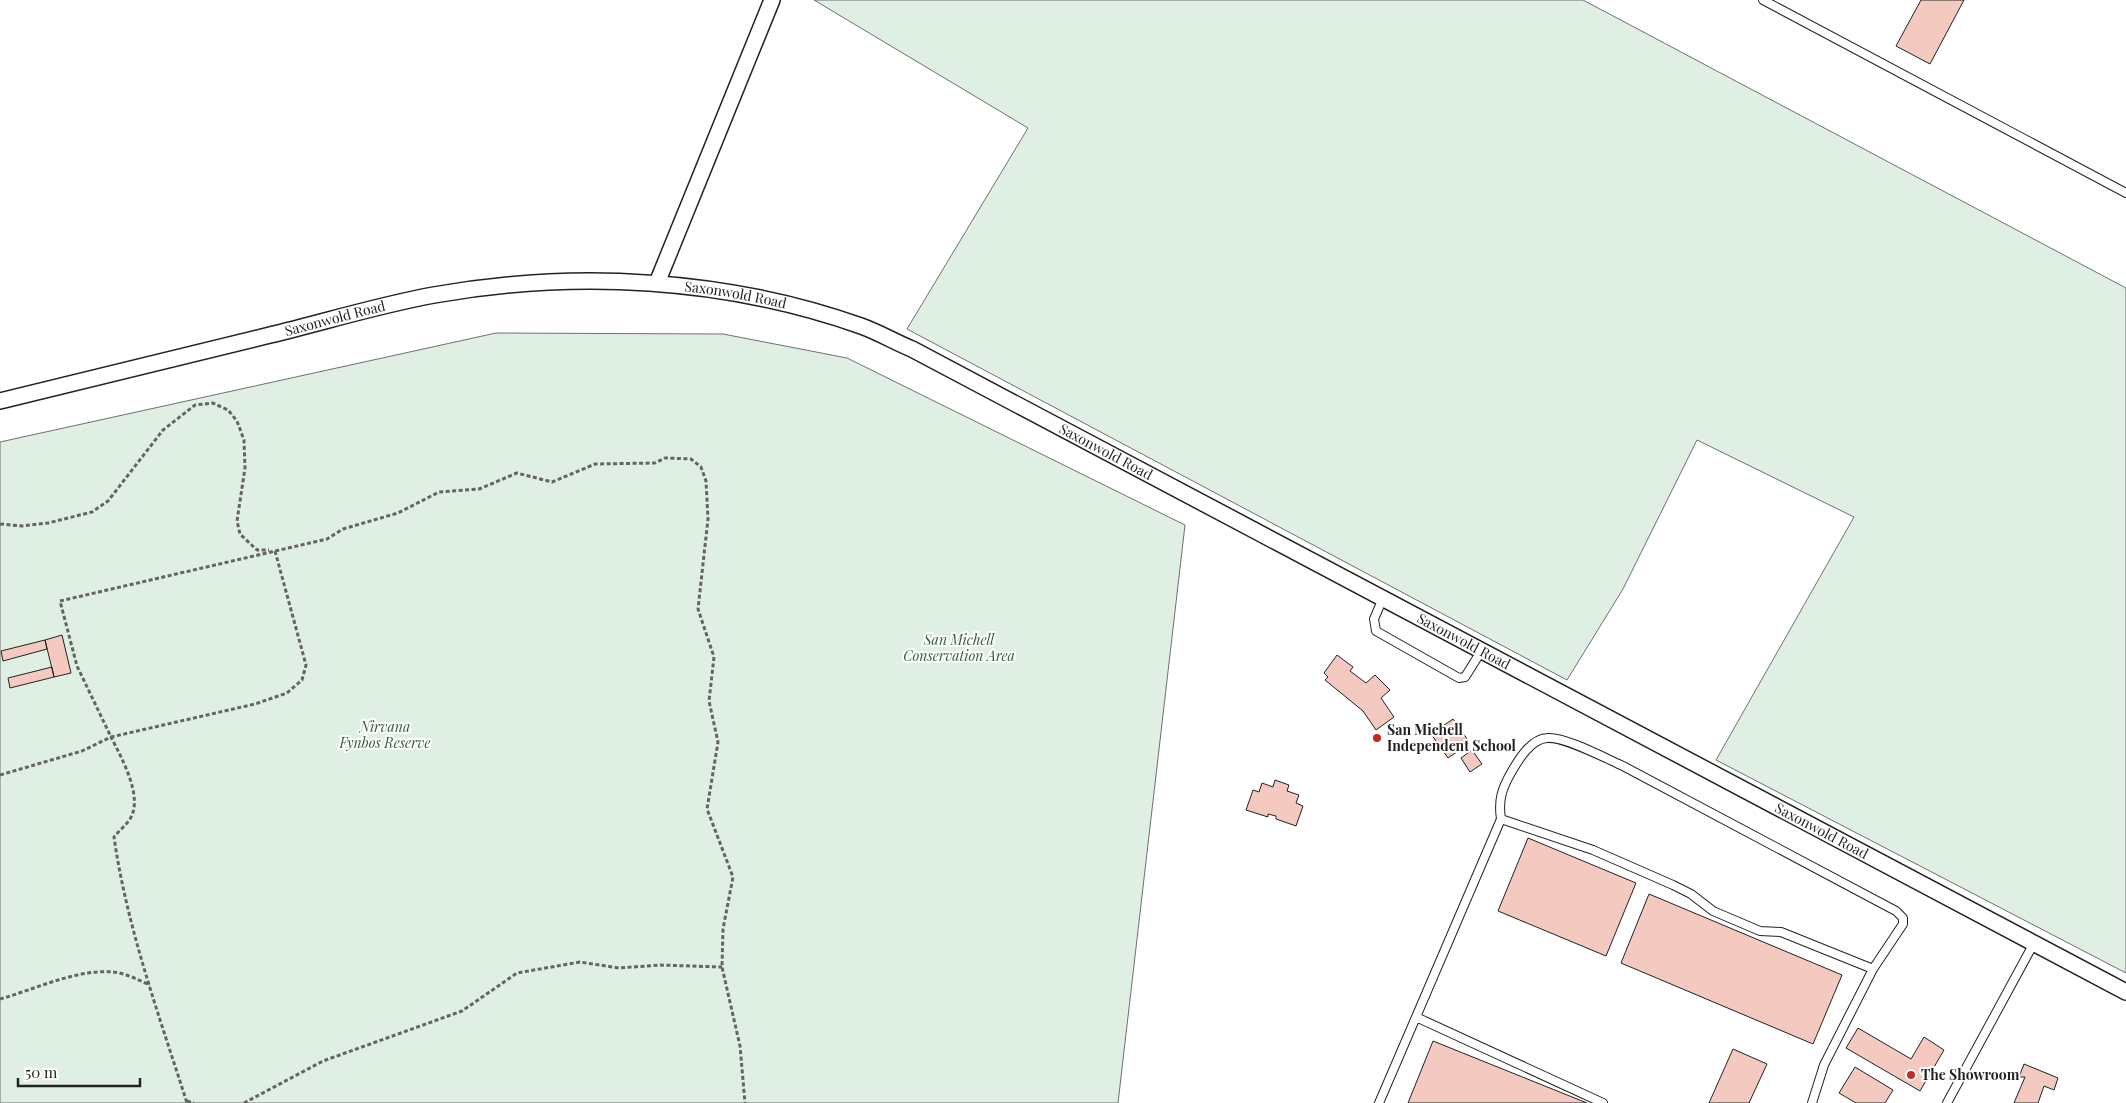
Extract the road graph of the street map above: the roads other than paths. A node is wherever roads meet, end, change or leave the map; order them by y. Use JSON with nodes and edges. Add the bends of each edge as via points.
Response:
{"nodes":[{"id":1,"x":772,"y":0,"type":"edge"},
{"id":2,"x":1763,"y":0,"type":"edge"},
{"id":3,"x":2126,"y":193,"type":"edge"},
{"id":4,"x":657,"y":283,"type":"junction"},
{"id":5,"x":0,"y":401,"type":"edge"},
{"id":6,"x":1383,"y":598,"type":"junction"},
{"id":7,"x":1482,"y":650,"type":"junction"},
{"id":8,"x":1501,"y":819,"type":"junction"},
{"id":9,"x":2034,"y":943,"type":"junction"},
{"id":10,"x":1873,"y":970,"type":"junction"},
{"id":11,"x":2126,"y":992,"type":"edge"},
{"id":12,"x":1416,"y":1017,"type":"junction"},
{"id":13,"x":1379,"y":1103,"type":"edge"},
{"id":14,"x":1603,"y":1103,"type":"edge"},
{"id":15,"x":1812,"y":1103,"type":"edge"},
{"id":16,"x":1947,"y":1103,"type":"edge"}],
"edges":[{"from":1,"to":4,"type":"street"},
{"from":2,"to":3,"type":"lane"},
{"from":4,"to":5,"type":"street","name":"Saxonwold Road","via":[[521,284],[433,295]]},
{"from":4,"to":6,"type":"street","name":"Saxonwold Road","via":[[739,294],[807,309],[862,326]]},
{"from":6,"to":7,"type":"street","name":"Saxonwold Road"},
{"from":6,"to":7,"type":"lane","via":[[1374,619],[1376,631],[1459,678],[1465,677]]},
{"from":7,"to":9,"type":"street","name":"Saxonwold Road"},
{"from":8,"to":10,"type":"lane","via":[[1593,850],[1679,888],[1713,911],[1760,931],[1781,932]]},
{"from":8,"to":10,"type":"lane","via":[[1499,800],[1503,786],[1523,753],[1547,738],[1576,746],[1623,766],[1896,910],[1903,918],[1903,924]]},
{"from":8,"to":12,"type":"lane"},
{"from":9,"to":11,"type":"street","name":"Saxonwold Road"},
{"from":9,"to":16,"type":"lane"},
{"from":10,"to":15,"type":"lane","via":[[1824,1065]]},
{"from":12,"to":13,"type":"lane"},
{"from":12,"to":14,"type":"lane"}]}
